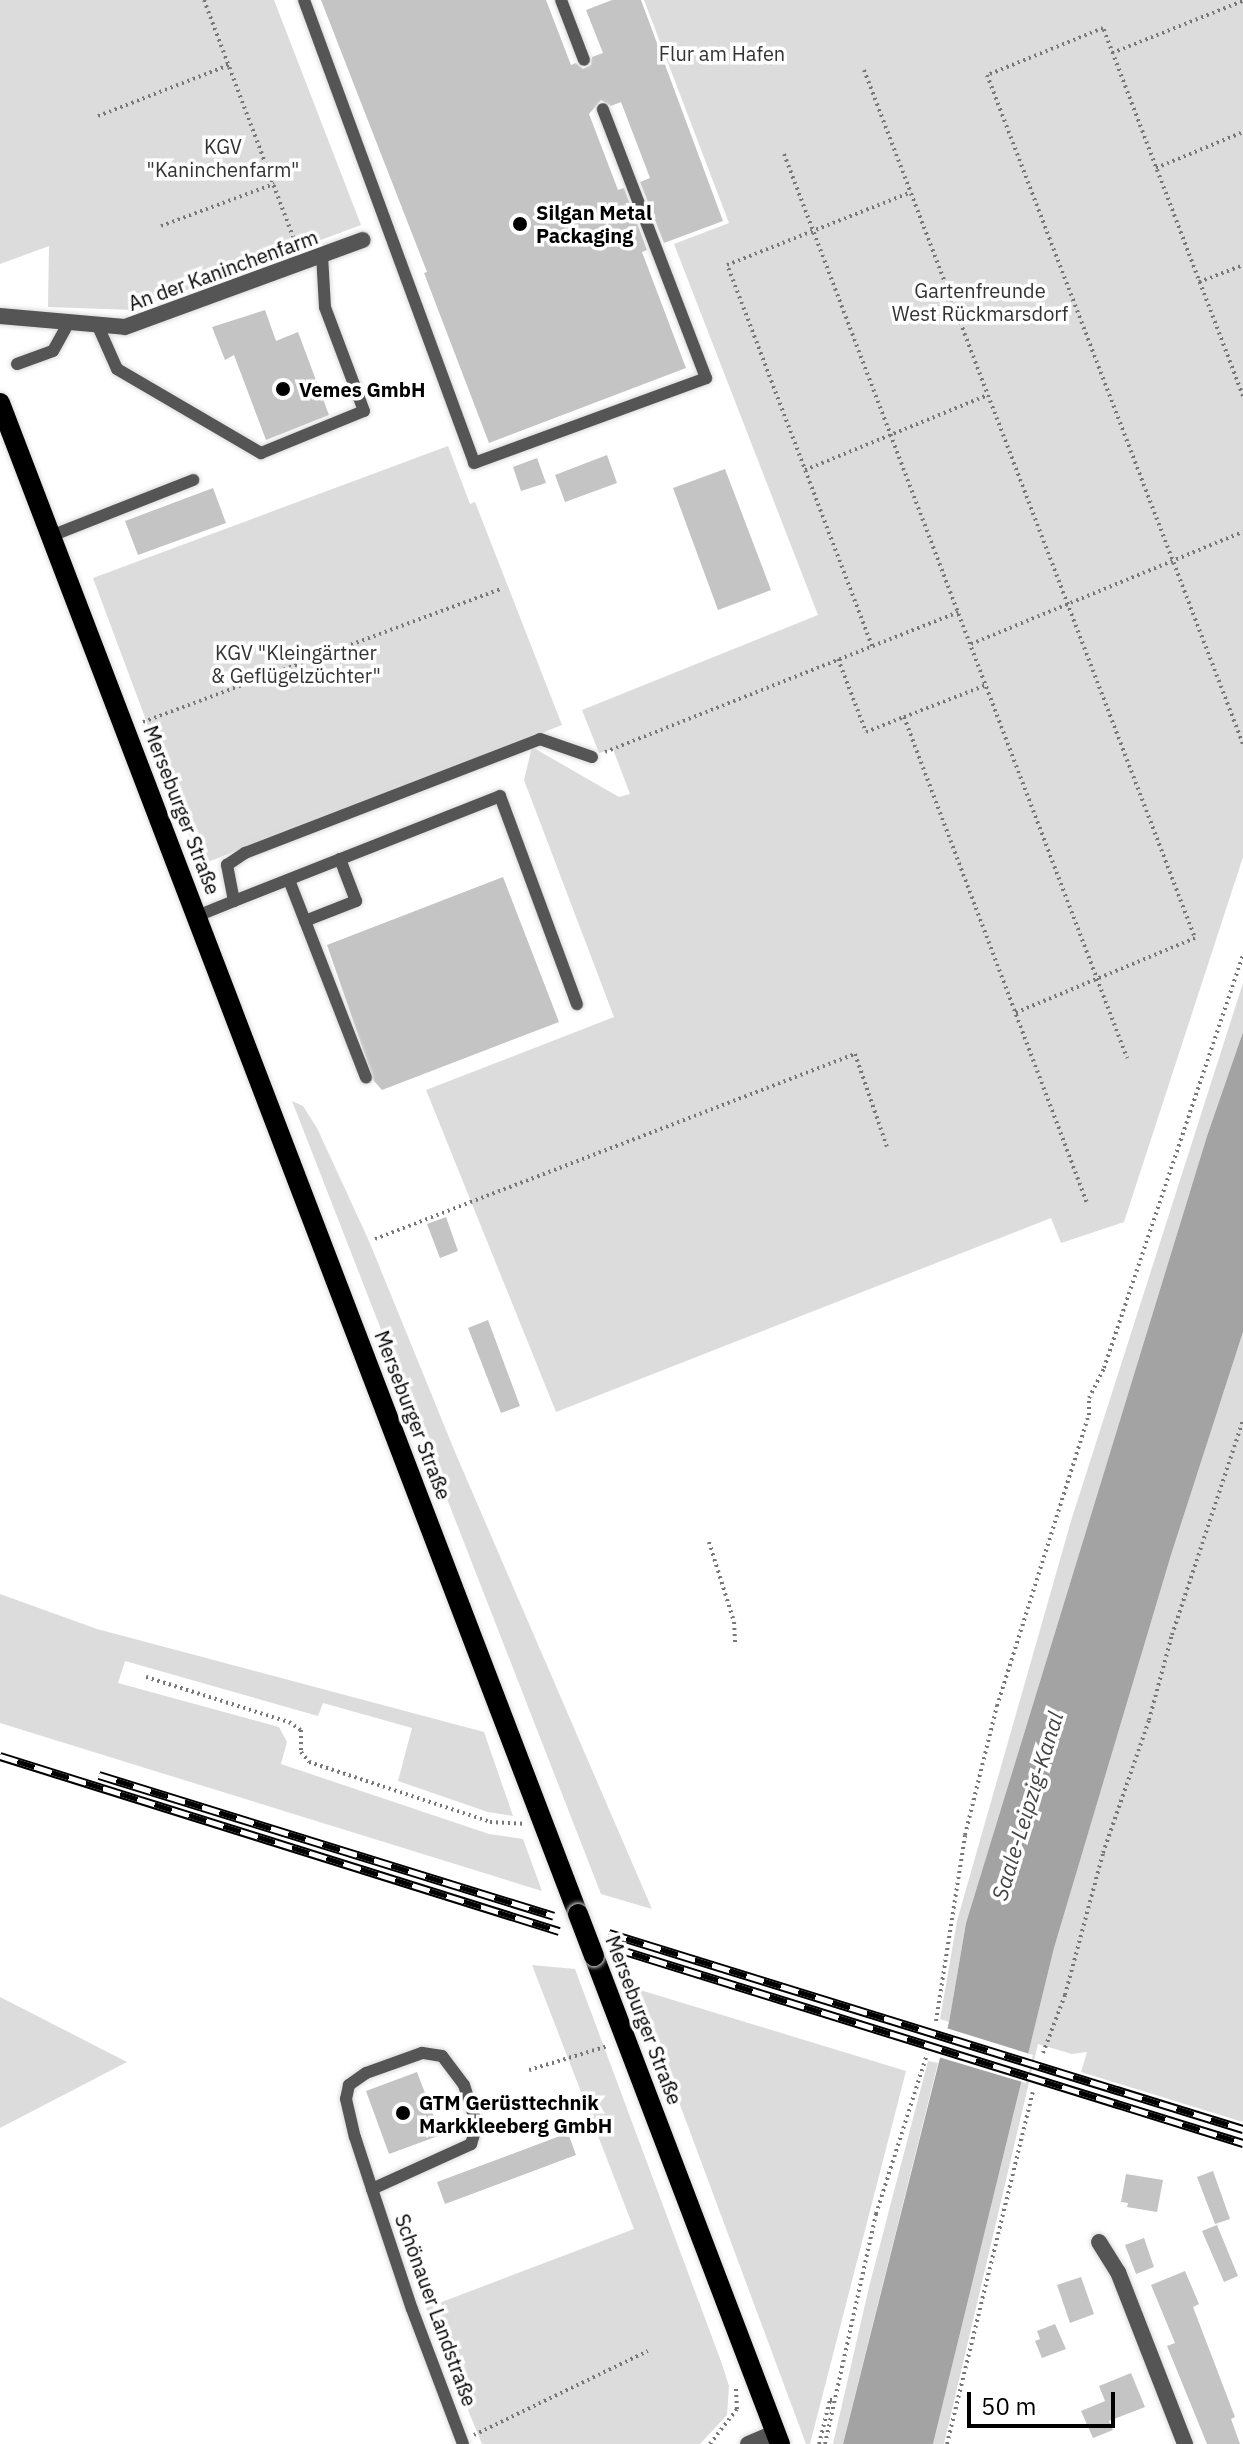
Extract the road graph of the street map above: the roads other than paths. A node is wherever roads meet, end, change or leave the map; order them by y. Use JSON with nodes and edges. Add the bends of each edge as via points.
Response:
{"nodes":[{"id":1,"x":304,"y":0,"type":"edge"},
{"id":2,"x":561,"y":0,"type":"edge"},
{"id":3,"x":584,"y":60,"type":"dead end"},
{"id":4,"x":603,"y":109,"type":"dead end"},
{"id":5,"x":363,"y":240,"type":"dead end"},
{"id":6,"x":322,"y":255,"type":"junction"},
{"id":7,"x":0,"y":316,"type":"edge"},
{"id":8,"x":69,"y":322,"type":"junction"},
{"id":9,"x":97,"y":324,"type":"junction"},
{"id":10,"x":17,"y":364,"type":"dead end"},
{"id":11,"x":0,"y":403,"type":"edge"},
{"id":12,"x":193,"y":480,"type":"dead end"},
{"id":13,"x":51,"y":536,"type":"junction"},
{"id":14,"x":592,"y":757,"type":"road end"},
{"id":15,"x":340,"y":859,"type":"junction"},
{"id":16,"x":289,"y":880,"type":"junction"},
{"id":17,"x":234,"y":901,"type":"junction"},
{"id":18,"x":197,"y":916,"type":"junction"},
{"id":19,"x":305,"y":921,"type":"junction"},
{"id":20,"x":577,"y":1004,"type":"dead end"},
{"id":21,"x":366,"y":1078,"type":"dead end"},
{"id":22,"x":372,"y":2189,"type":"junction"},
{"id":23,"x":1099,"y":2242,"type":"dead end"},
{"id":24,"x":778,"y":2438,"type":"edge"},
{"id":25,"x":462,"y":2443,"type":"edge"},
{"id":26,"x":748,"y":2444,"type":"edge"},
{"id":27,"x":1185,"y":2444,"type":"edge"}],
"edges":[{"from":1,"to":4,"type":"lane","via":[[474,463],[706,378]]},
{"from":2,"to":3,"type":"lane"},
{"from":5,"to":6,"type":"street","name":"An der Kaninchenfarm"},
{"from":6,"to":9,"type":"street","name":"An der Kaninchenfarm","via":[[125,327]]},
{"from":6,"to":9,"type":"lane","via":[[325,307],[364,411],[261,453],[117,369]]},
{"from":7,"to":8,"type":"street","name":"An der Kaninchenfarm"},
{"from":8,"to":9,"type":"street","name":"An der Kaninchenfarm"},
{"from":8,"to":10,"type":"lane","via":[[53,351]]},
{"from":11,"to":13,"type":"main road","name":"Merseburger Straße"},
{"from":12,"to":13,"type":"lane"},
{"from":13,"to":18,"type":"main road","name":"Merseburger Straße"},
{"from":14,"to":17,"type":"lane","via":[[540,739],[245,853],[227,865]]},
{"from":15,"to":16,"type":"lane"},
{"from":15,"to":19,"type":"lane","via":[[356,901]]},
{"from":15,"to":20,"type":"lane","via":[[500,796]]},
{"from":16,"to":17,"type":"lane"},
{"from":16,"to":19,"type":"lane"},
{"from":17,"to":18,"type":"lane"},
{"from":18,"to":24,"type":"main road","name":"Merseburger Straße","bridge":true},
{"from":19,"to":21,"type":"lane"},
{"from":22,"to":22,"type":"lane","name":"Schönauer Landstraße","via":[[346,2099],[349,2085],[366,2073],[422,2053],[442,2056],[464,2085],[477,2125],[471,2144]]},
{"from":22,"to":25,"type":"lane","name":"Schönauer Landstraße"},
{"from":23,"to":27,"type":"street","via":[[1118,2272]]},
{"from":24,"to":26,"type":"street"}]}
